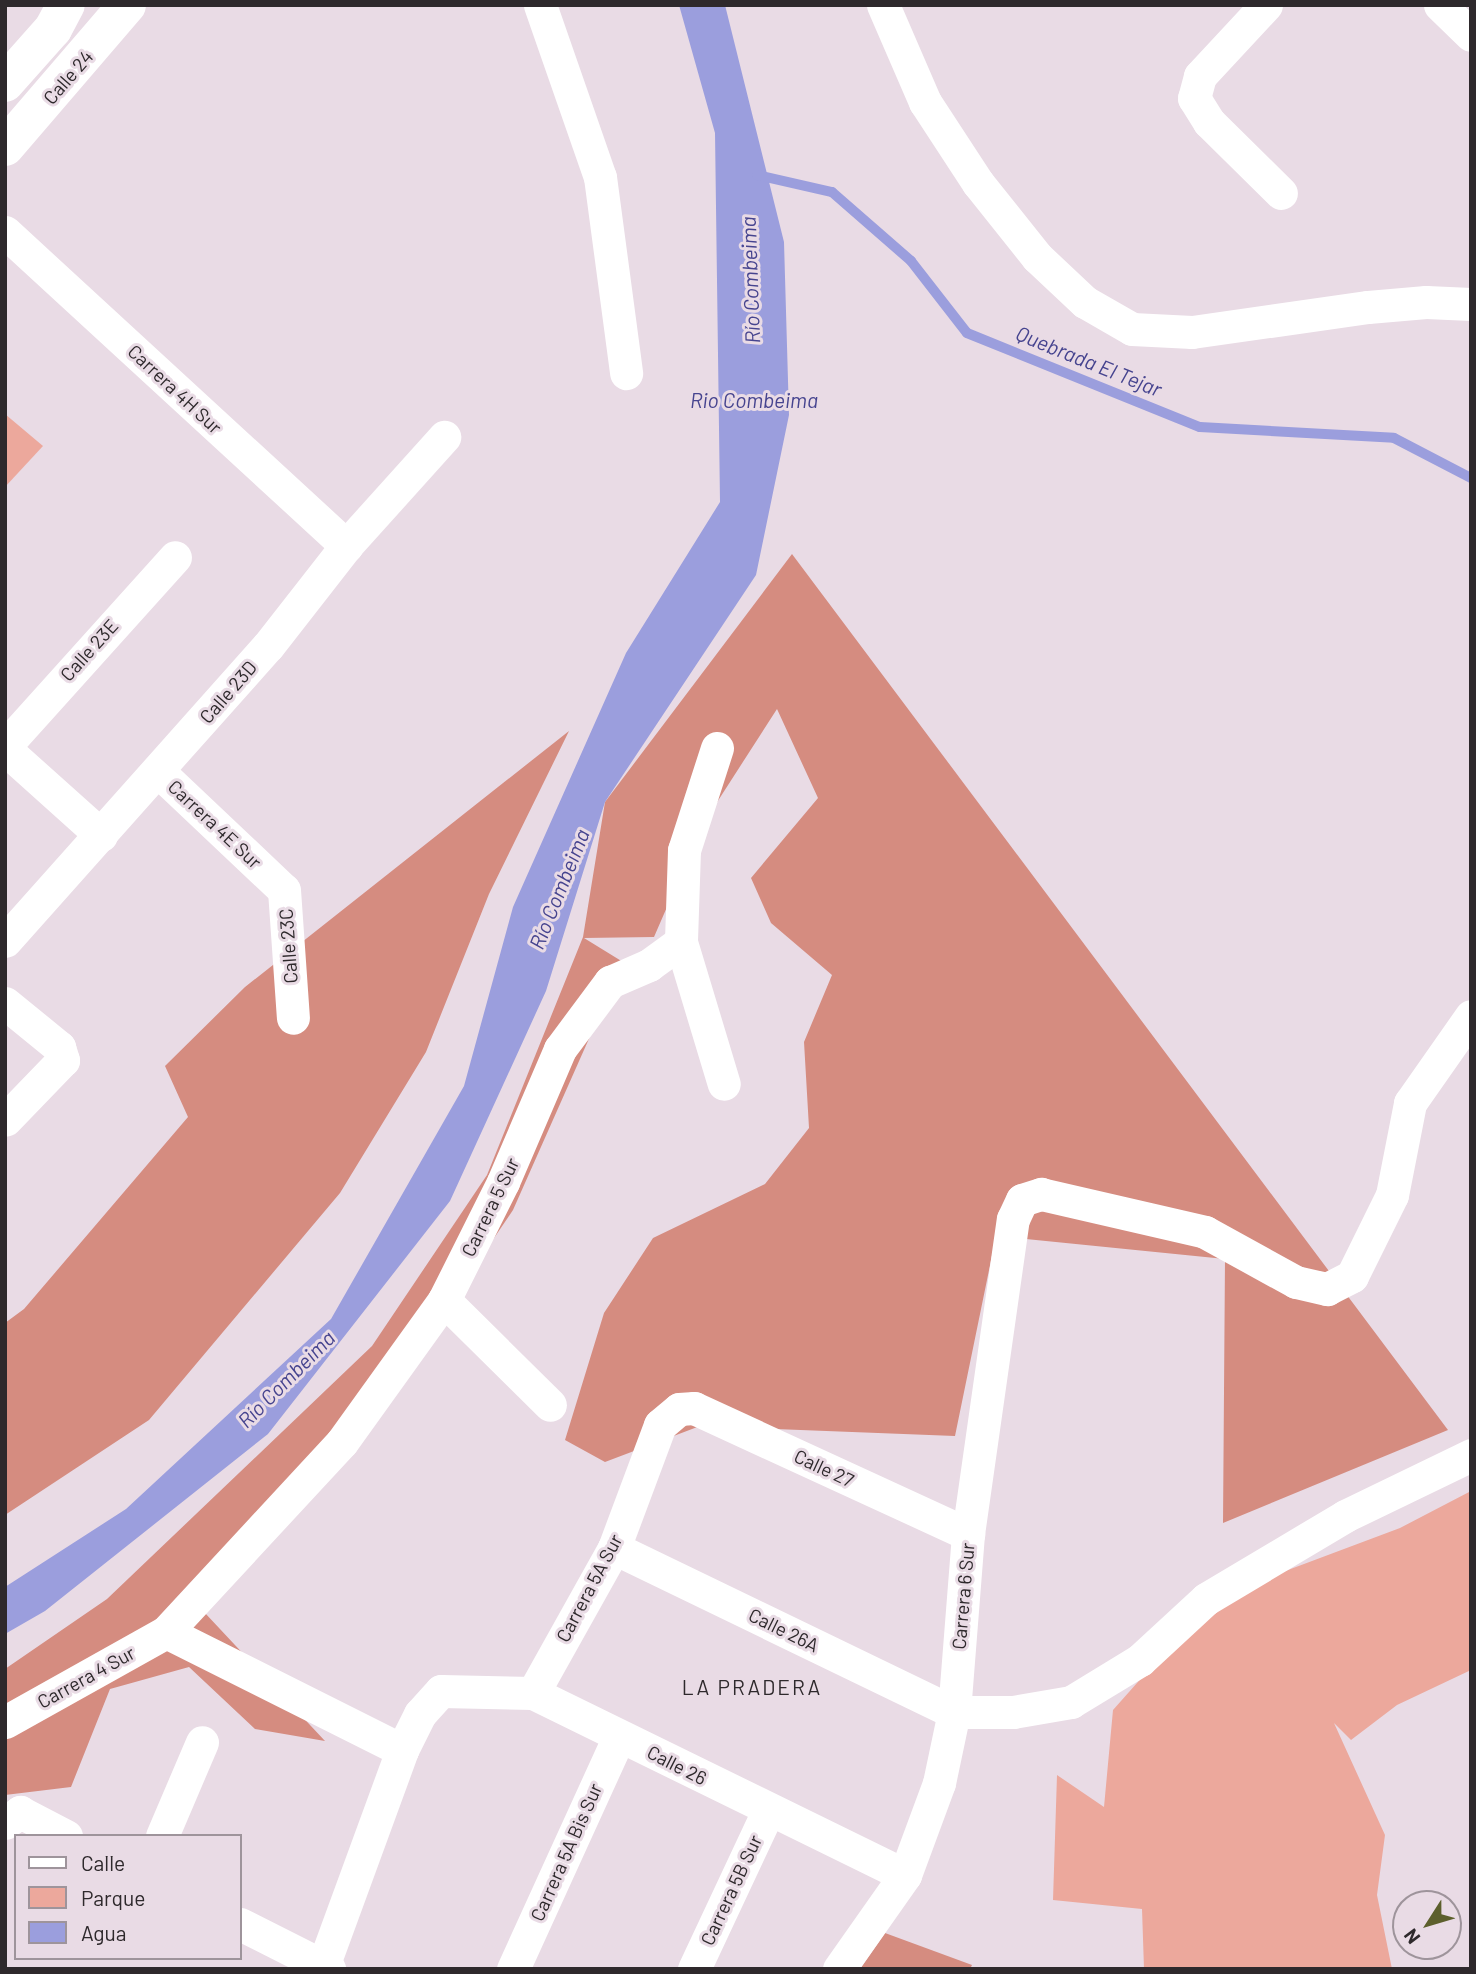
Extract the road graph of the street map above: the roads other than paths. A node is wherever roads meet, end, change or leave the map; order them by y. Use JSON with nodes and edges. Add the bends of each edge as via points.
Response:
{"nodes":[{"id":1,"x":127,"y":5,"type":"edge"},
{"id":2,"x":540,"y":5,"type":"edge"},
{"id":3,"x":883,"y":5,"type":"edge"},
{"id":4,"x":1266,"y":5,"type":"edge"},
{"id":5,"x":1440,"y":5,"type":"edge"},
{"id":6,"x":54,"y":13,"type":"edge"},
{"id":7,"x":1471,"y":35,"type":"edge"},
{"id":8,"x":5,"y":83,"type":"edge"},
{"id":9,"x":5,"y":147,"type":"edge"},
{"id":10,"x":1281,"y":193,"type":"dead end"},
{"id":11,"x":5,"y":232,"type":"edge"},
{"id":12,"x":1471,"y":304,"type":"edge"},
{"id":13,"x":626,"y":373,"type":"dead end"},
{"id":14,"x":444,"y":437,"type":"dead end"},
{"id":15,"x":346,"y":547,"type":"junction"},
{"id":16,"x":175,"y":557,"type":"dead end"},
{"id":17,"x":5,"y":748,"type":"edge"},
{"id":18,"x":717,"y":748,"type":"dead end"},
{"id":19,"x":158,"y":771,"type":"junction"},
{"id":20,"x":102,"y":835,"type":"junction"},
{"id":21,"x":273,"y":878,"type":"joint"},
{"id":22,"x":5,"y":942,"type":"edge"},
{"id":23,"x":681,"y":942,"type":"junction"},
{"id":24,"x":5,"y":1003,"type":"edge"},
{"id":25,"x":1471,"y":1016,"type":"edge"},
{"id":26,"x":293,"y":1018,"type":"dead end"},
{"id":27,"x":724,"y":1083,"type":"dead end"},
{"id":28,"x":5,"y":1120,"type":"edge"},
{"id":29,"x":444,"y":1300,"type":"junction"},
{"id":30,"x":550,"y":1405,"type":"dead end"},
{"id":31,"x":679,"y":1409,"type":"joint"},
{"id":32,"x":1471,"y":1455,"type":"edge"},
{"id":33,"x":968,"y":1534,"type":"junction"},
{"id":34,"x":614,"y":1548,"type":"junction"},
{"id":35,"x":166,"y":1632,"type":"junction"},
{"id":36,"x":533,"y":1693,"type":"junction"},
{"id":37,"x":954,"y":1712,"type":"junction"},
{"id":38,"x":5,"y":1722,"type":"edge"},
{"id":39,"x":619,"y":1736,"type":"junction"},
{"id":40,"x":202,"y":1742,"type":"dead end"},
{"id":41,"x":402,"y":1750,"type":"junction"},
{"id":42,"x":768,"y":1811,"type":"junction"},
{"id":43,"x":12,"y":1817,"type":"edge"},
{"id":44,"x":60,"y":1834,"type":"edge"},
{"id":45,"x":163,"y":1834,"type":"edge"},
{"id":46,"x":905,"y":1875,"type":"junction"},
{"id":47,"x":242,"y":1925,"type":"edge"},
{"id":48,"x":325,"y":1968,"type":"edge"},
{"id":49,"x":513,"y":1969,"type":"edge"},
{"id":50,"x":694,"y":1969,"type":"edge"},
{"id":51,"x":839,"y":1969,"type":"edge"}],
"edges":[{"from":1,"to":9,"type":"main road","name":"Calle 24"},
{"from":2,"to":13,"type":"street","via":[[600,177]]},
{"from":3,"to":12,"type":"street","via":[[925,102],[978,183],[1037,257],[1085,302],[1132,329],[1192,332],[1368,307]]},
{"from":4,"to":10,"type":"street","via":[[1200,76],[1194,98],[1209,122]]},
{"from":5,"to":7,"type":"street"},
{"from":6,"to":8,"type":"main road"},
{"from":11,"to":15,"type":"street","name":"Carrera 4H Sur"},
{"from":14,"to":15,"type":"street","name":"Calle 23D"},
{"from":15,"to":19,"type":"street","name":"Calle 23D","via":[[268,646]]},
{"from":16,"to":17,"type":"street","name":"Calle 23E"},
{"from":17,"to":20,"type":"street"},
{"from":18,"to":23,"type":"street","via":[[684,850]]},
{"from":19,"to":20,"type":"street","name":"Calle 23D"},
{"from":19,"to":21,"type":"street","name":"Carrera 4E Sur"},
{"from":20,"to":22,"type":"street","name":"Calle 23D"},
{"from":21,"to":26,"type":"street","name":"Calle 23C","via":[[284,890]]},
{"from":23,"to":27,"type":"street"},
{"from":23,"to":29,"type":"street","name":"Carrera 5 Sur","via":[[649,965],[610,982],[560,1049],[503,1182]]},
{"from":24,"to":28,"type":"street","via":[[59,1047],[63,1060]]},
{"from":25,"to":33,"type":"street","name":"Carrera 6 Sur","via":[[1410,1103],[1392,1195],[1352,1276],[1327,1289],[1296,1282],[1205,1232],[1041,1194],[1021,1200],[1013,1219]]},
{"from":29,"to":30,"type":"street"},
{"from":29,"to":35,"type":"street","name":"Carrera 5 Sur","via":[[342,1442]]},
{"from":31,"to":33,"type":"street","name":"Calle 27","via":[[694,1408]]},
{"from":31,"to":34,"type":"street","name":"Carrera 5A Sur","via":[[660,1425]]},
{"from":32,"to":37,"type":"street","via":[[1345,1516],[1206,1599],[1140,1660],[1071,1702],[1013,1712]]},
{"from":33,"to":37,"type":"street","name":"Carrera 6 Sur"},
{"from":34,"to":36,"type":"street","name":"Carrera 5A Sur"},
{"from":34,"to":37,"type":"street","name":"Calle 26A"},
{"from":35,"to":38,"type":"street","name":"Carrera 4 Sur"},
{"from":35,"to":41,"type":"street"},
{"from":36,"to":39,"type":"street","name":"Calle 26"},
{"from":36,"to":41,"type":"street","name":"Calle 26","via":[[441,1690],[420,1714]]},
{"from":37,"to":46,"type":"street","name":"Carrera 6 Sur","via":[[939,1783]]},
{"from":39,"to":42,"type":"street","name":"Calle 26"},
{"from":39,"to":49,"type":"street","name":"Carrera 5A Bis Sur"},
{"from":40,"to":45,"type":"street"},
{"from":41,"to":48,"type":"street"},
{"from":42,"to":46,"type":"street","name":"Calle 26"},
{"from":42,"to":50,"type":"street","name":"Carrera 5B Sur"},
{"from":43,"to":44,"type":"street"},
{"from":46,"to":51,"type":"street","name":"Carrera 6 Sur"},
{"from":47,"to":48,"type":"street"}]}
